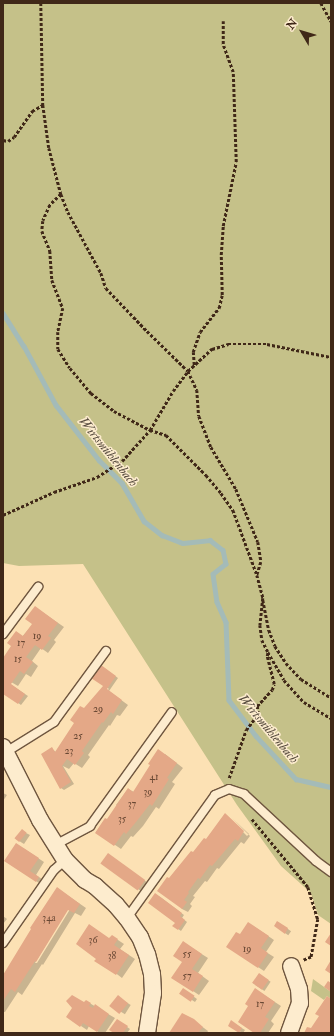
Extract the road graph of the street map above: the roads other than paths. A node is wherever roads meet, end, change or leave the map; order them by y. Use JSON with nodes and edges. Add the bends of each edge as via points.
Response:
{"nodes":[{"id":1,"x":38,"y":587,"type":"dead end"},
{"id":2,"x":3,"y":634,"type":"edge"},
{"id":3,"x":106,"y":651,"type":"dead end"},
{"id":4,"x":172,"y":712,"type":"dead end"},
{"id":5,"x":4,"y":749,"type":"edge"},
{"id":6,"x":55,"y":845,"type":"junction"},
{"id":7,"x":65,"y":860,"type":"junction"},
{"id":8,"x":331,"y":872,"type":"edge"},
{"id":9,"x":127,"y":918,"type":"junction"},
{"id":10,"x":3,"y":943,"type":"edge"},
{"id":11,"x":291,"y":966,"type":"road end"},
{"id":12,"x":147,"y":1033,"type":"edge"},
{"id":13,"x":289,"y":1033,"type":"edge"}],
"edges":[{"from":1,"to":2,"type":"lane"},
{"from":3,"to":5,"type":"lane","via":[[54,722]]},
{"from":4,"to":6,"type":"lane","via":[[90,826]]},
{"from":5,"to":6,"type":"street"},
{"from":6,"to":7,"type":"street"},
{"from":7,"to":9,"type":"street"},
{"from":7,"to":10,"type":"lane","via":[[54,870]]},
{"from":8,"to":9,"type":"lane","via":[[244,794],[229,789],[215,795]]},
{"from":9,"to":12,"type":"street","via":[[140,937],[152,974],[153,992]]},
{"from":11,"to":13,"type":"street","via":[[299,990],[300,1003]]}]}
